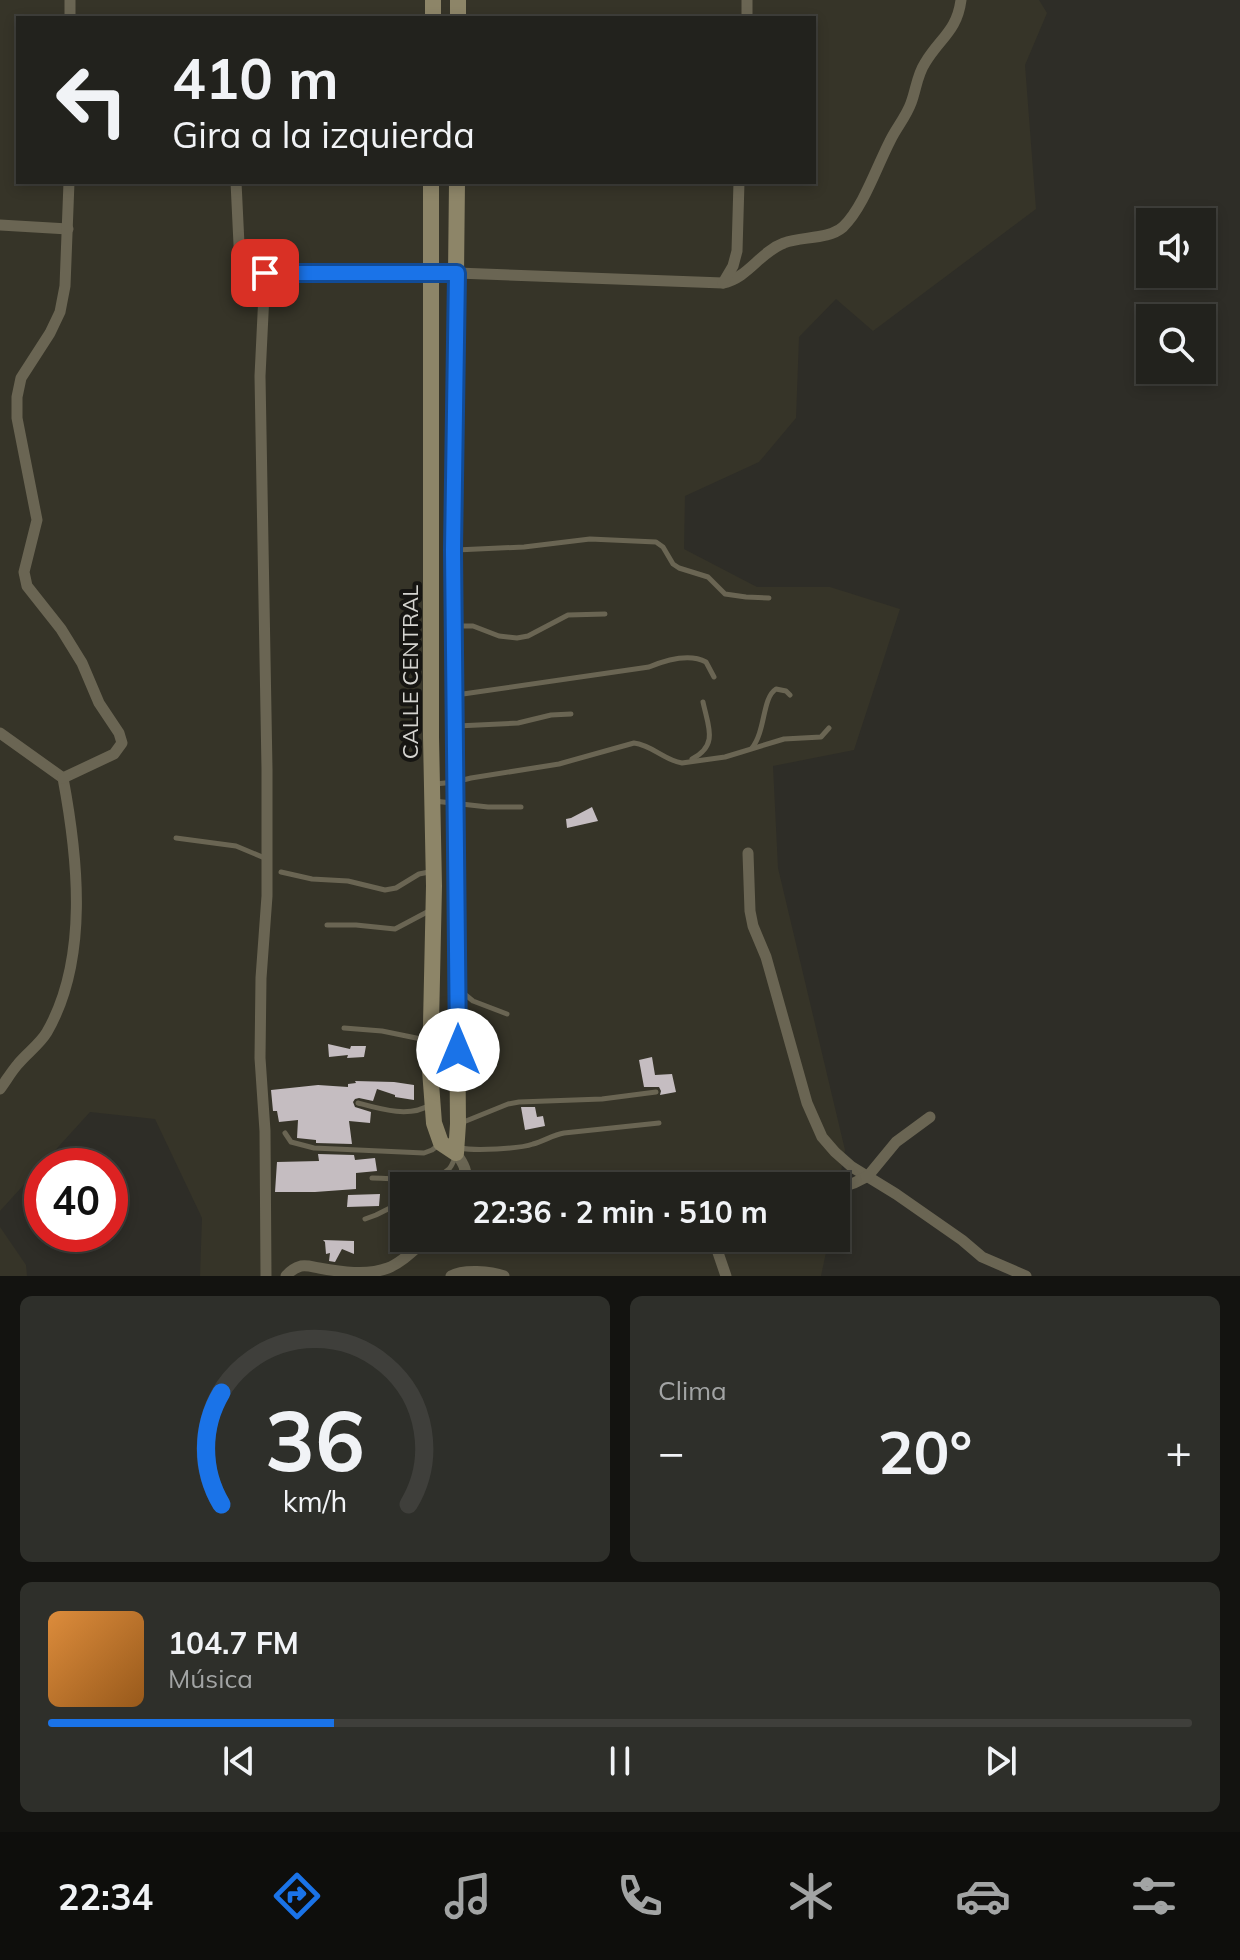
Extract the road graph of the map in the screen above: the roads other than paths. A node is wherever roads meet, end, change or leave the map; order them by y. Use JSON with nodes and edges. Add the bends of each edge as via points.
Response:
{"nodes":[{"id":1,"x":961,"y":0,"type":"edge"},
{"id":2,"x":69,"y":184,"type":"edge"},
{"id":3,"x":236,"y":184,"type":"edge"},
{"id":4,"x":431,"y":184,"type":"edge"},
{"id":5,"x":457,"y":184,"type":"edge"},
{"id":6,"x":739,"y":184,"type":"edge"},
{"id":7,"x":0,"y":225,"type":"edge"},
{"id":8,"x":68,"y":229,"type":"junction"},
{"id":9,"x":431,"y":272,"type":"junction"},
{"id":10,"x":265,"y":273,"type":"junction"},
{"id":11,"x":457,"y":273,"type":"junction"},
{"id":12,"x":723,"y":283,"type":"junction"},
{"id":13,"x":453,"y":550,"type":"junction"},
{"id":14,"x":769,"y":598,"type":"dead end"},
{"id":15,"x":605,"y":614,"type":"dead end"},
{"id":16,"x":454,"y":626,"type":"junction"},
{"id":17,"x":714,"y":677,"type":"dead end"},
{"id":18,"x":454,"y":695,"type":"junction"},
{"id":19,"x":790,"y":695,"type":"dead end"},
{"id":20,"x":703,"y":702,"type":"dead end"},
{"id":21,"x":571,"y":714,"type":"dead end"},
{"id":22,"x":455,"y":726,"type":"junction"},
{"id":23,"x":829,"y":728,"type":"dead end"},
{"id":24,"x":0,"y":733,"type":"edge"},
{"id":25,"x":751,"y":750,"type":"junction"},
{"id":26,"x":687,"y":762,"type":"junction"},
{"id":27,"x":63,"y":778,"type":"junction"},
{"id":28,"x":455,"y":782,"type":"junction"},
{"id":29,"x":432,"y":792,"type":"junction"},
{"id":30,"x":456,"y":802,"type":"junction"},
{"id":31,"x":521,"y":807,"type":"dead end"},
{"id":32,"x":176,"y":838,"type":"dead end"},
{"id":33,"x":748,"y":853,"type":"dead end"},
{"id":34,"x":267,"y":859,"type":"junction"},
{"id":35,"x":434,"y":871,"type":"junction"},
{"id":36,"x":281,"y":872,"type":"dead end"},
{"id":37,"x":434,"y":908,"type":"junction"},
{"id":38,"x":327,"y":925,"type":"dead end"},
{"id":39,"x":457,"y":989,"type":"junction"},
{"id":40,"x":507,"y":1014,"type":"dead end"},
{"id":41,"x":344,"y":1028,"type":"dead end"},
{"id":42,"x":431,"y":1041,"type":"junction"},
{"id":43,"x":0,"y":1089,"type":"edge"},
{"id":44,"x":656,"y":1092,"type":"dead end"},
{"id":45,"x":358,"y":1103,"type":"dead end"},
{"id":46,"x":433,"y":1103,"type":"junction"},
{"id":47,"x":930,"y":1117,"type":"dead end"},
{"id":48,"x":659,"y":1123,"type":"dead end"},
{"id":49,"x":458,"y":1124,"type":"junction"},
{"id":50,"x":285,"y":1133,"type":"dead end"},
{"id":51,"x":455,"y":1151,"type":"junction"},
{"id":52,"x":457,"y":1172,"type":"edge"},
{"id":53,"x":466,"y":1172,"type":"edge"},
{"id":54,"x":868,"y":1176,"type":"junction"},
{"id":55,"x":372,"y":1178,"type":"dead end"},
{"id":56,"x":850,"y":1184,"type":"edge"},
{"id":57,"x":390,"y":1207,"type":"edge"},
{"id":58,"x":365,"y":1219,"type":"dead end"},
{"id":59,"x":412,"y":1252,"type":"edge"},
{"id":60,"x":718,"y":1252,"type":"edge"},
{"id":61,"x":315,"y":1272,"type":"edge"},
{"id":62,"x":266,"y":1276,"type":"edge"},
{"id":63,"x":286,"y":1276,"type":"edge"},
{"id":64,"x":451,"y":1276,"type":"edge"},
{"id":65,"x":504,"y":1276,"type":"edge"},
{"id":66,"x":726,"y":1276,"type":"edge"},
{"id":67,"x":1026,"y":1276,"type":"edge"}],
"edges":[{"from":1,"to":12,"type":"street","via":[[957,20],[919,73],[907,113],[854,214],[837,231],[782,243],[740,277]]},
{"from":2,"to":8,"type":"street"},
{"from":3,"to":10,"type":"street","via":[[240,265]]},
{"from":4,"to":9,"type":"street","name":"CALLE CENTRAL"},
{"from":5,"to":11,"type":"street","name":"CALLE CENTRAL"},
{"from":6,"to":12,"type":"street","via":[[737,251]]},
{"from":7,"to":8,"type":"street"},
{"from":8,"to":27,"type":"street","via":[[60,312],[21,378],[17,397],[37,520],[24,580],[82,663],[122,743],[114,754]]},
{"from":9,"to":10,"type":"street"},
{"from":9,"to":11,"type":"street"},
{"from":9,"to":29,"type":"street","name":"CALLE CENTRAL"},
{"from":10,"to":34,"type":"street","via":[[260,376]]},
{"from":11,"to":12,"type":"street"},
{"from":11,"to":13,"type":"street","name":"CALLE CENTRAL"},
{"from":13,"to":14,"type":"lane","via":[[590,539],[656,542],[673,564],[708,577],[725,594]]},
{"from":13,"to":16,"type":"street","name":"CALLE CENTRAL"},
{"from":15,"to":16,"type":"lane","via":[[568,615],[517,638]]},
{"from":16,"to":18,"type":"street","name":"CALLE CENTRAL"},
{"from":17,"to":18,"type":"lane","via":[[706,662],[692,658]]},
{"from":18,"to":22,"type":"street","name":"CALLE CENTRAL"},
{"from":19,"to":25,"type":"lane","via":[[781,689],[769,695]]},
{"from":20,"to":26,"type":"lane","via":[[710,739],[703,753]]},
{"from":21,"to":22,"type":"lane"},
{"from":22,"to":28,"type":"street","name":"CALLE CENTRAL"},
{"from":23,"to":25,"type":"lane","via":[[821,737],[784,739]]},
{"from":24,"to":27,"type":"street"},
{"from":25,"to":26,"type":"lane"},
{"from":26,"to":28,"type":"lane","via":[[675,762],[634,743],[559,764]]},
{"from":27,"to":43,"type":"street","via":[[76,864],[75,927],[66,987],[45,1035]]},
{"from":28,"to":29,"type":"lane"},
{"from":28,"to":30,"type":"street","name":"CALLE CENTRAL"},
{"from":29,"to":30,"type":"lane"},
{"from":29,"to":35,"type":"street","name":"CALLE CENTRAL"},
{"from":30,"to":31,"type":"lane"},
{"from":30,"to":39,"type":"street","name":"CALLE CENTRAL"},
{"from":32,"to":34,"type":"lane","via":[[236,846]]},
{"from":33,"to":54,"type":"street","via":[[753,926],[807,1103],[822,1137]]},
{"from":34,"to":62,"type":"street","via":[[260,1045]]},
{"from":35,"to":36,"type":"lane","via":[[385,890]]},
{"from":35,"to":37,"type":"street","name":"CALLE CENTRAL"},
{"from":37,"to":38,"type":"lane","via":[[395,929]]},
{"from":37,"to":42,"type":"street","name":"CALLE CENTRAL"},
{"from":39,"to":40,"type":"lane"},
{"from":39,"to":49,"type":"street","name":"CALLE CENTRAL"},
{"from":41,"to":42,"type":"lane"},
{"from":42,"to":46,"type":"street","name":"CALLE CENTRAL"},
{"from":44,"to":49,"type":"lane","via":[[519,1102]]},
{"from":45,"to":46,"type":"lane","via":[[401,1111],[423,1110]]},
{"from":46,"to":51,"type":"street","name":"CALLE CENTRAL","via":[[434,1123]]},
{"from":47,"to":54,"type":"street","via":[[896,1142]]},
{"from":48,"to":51,"type":"lane","via":[[564,1133],[532,1145]]},
{"from":49,"to":51,"type":"street","name":"CALLE CENTRAL"},
{"from":50,"to":51,"type":"lane","via":[[297,1145],[327,1149]]},
{"from":51,"to":52,"type":"lane"},
{"from":51,"to":53,"type":"street","name":"CALLE CENTRAL"},
{"from":51,"to":55,"type":"lane","via":[[450,1168],[433,1177]]},
{"from":54,"to":56,"type":"street"},
{"from":54,"to":67,"type":"street","via":[[983,1257]]},
{"from":57,"to":58,"type":"lane"},
{"from":59,"to":61,"type":"street","via":[[371,1272]]},
{"from":60,"to":66,"type":"street"},
{"from":61,"to":63,"type":"street","via":[[298,1266]]},
{"from":64,"to":65,"type":"street","via":[[462,1271]]}]}
